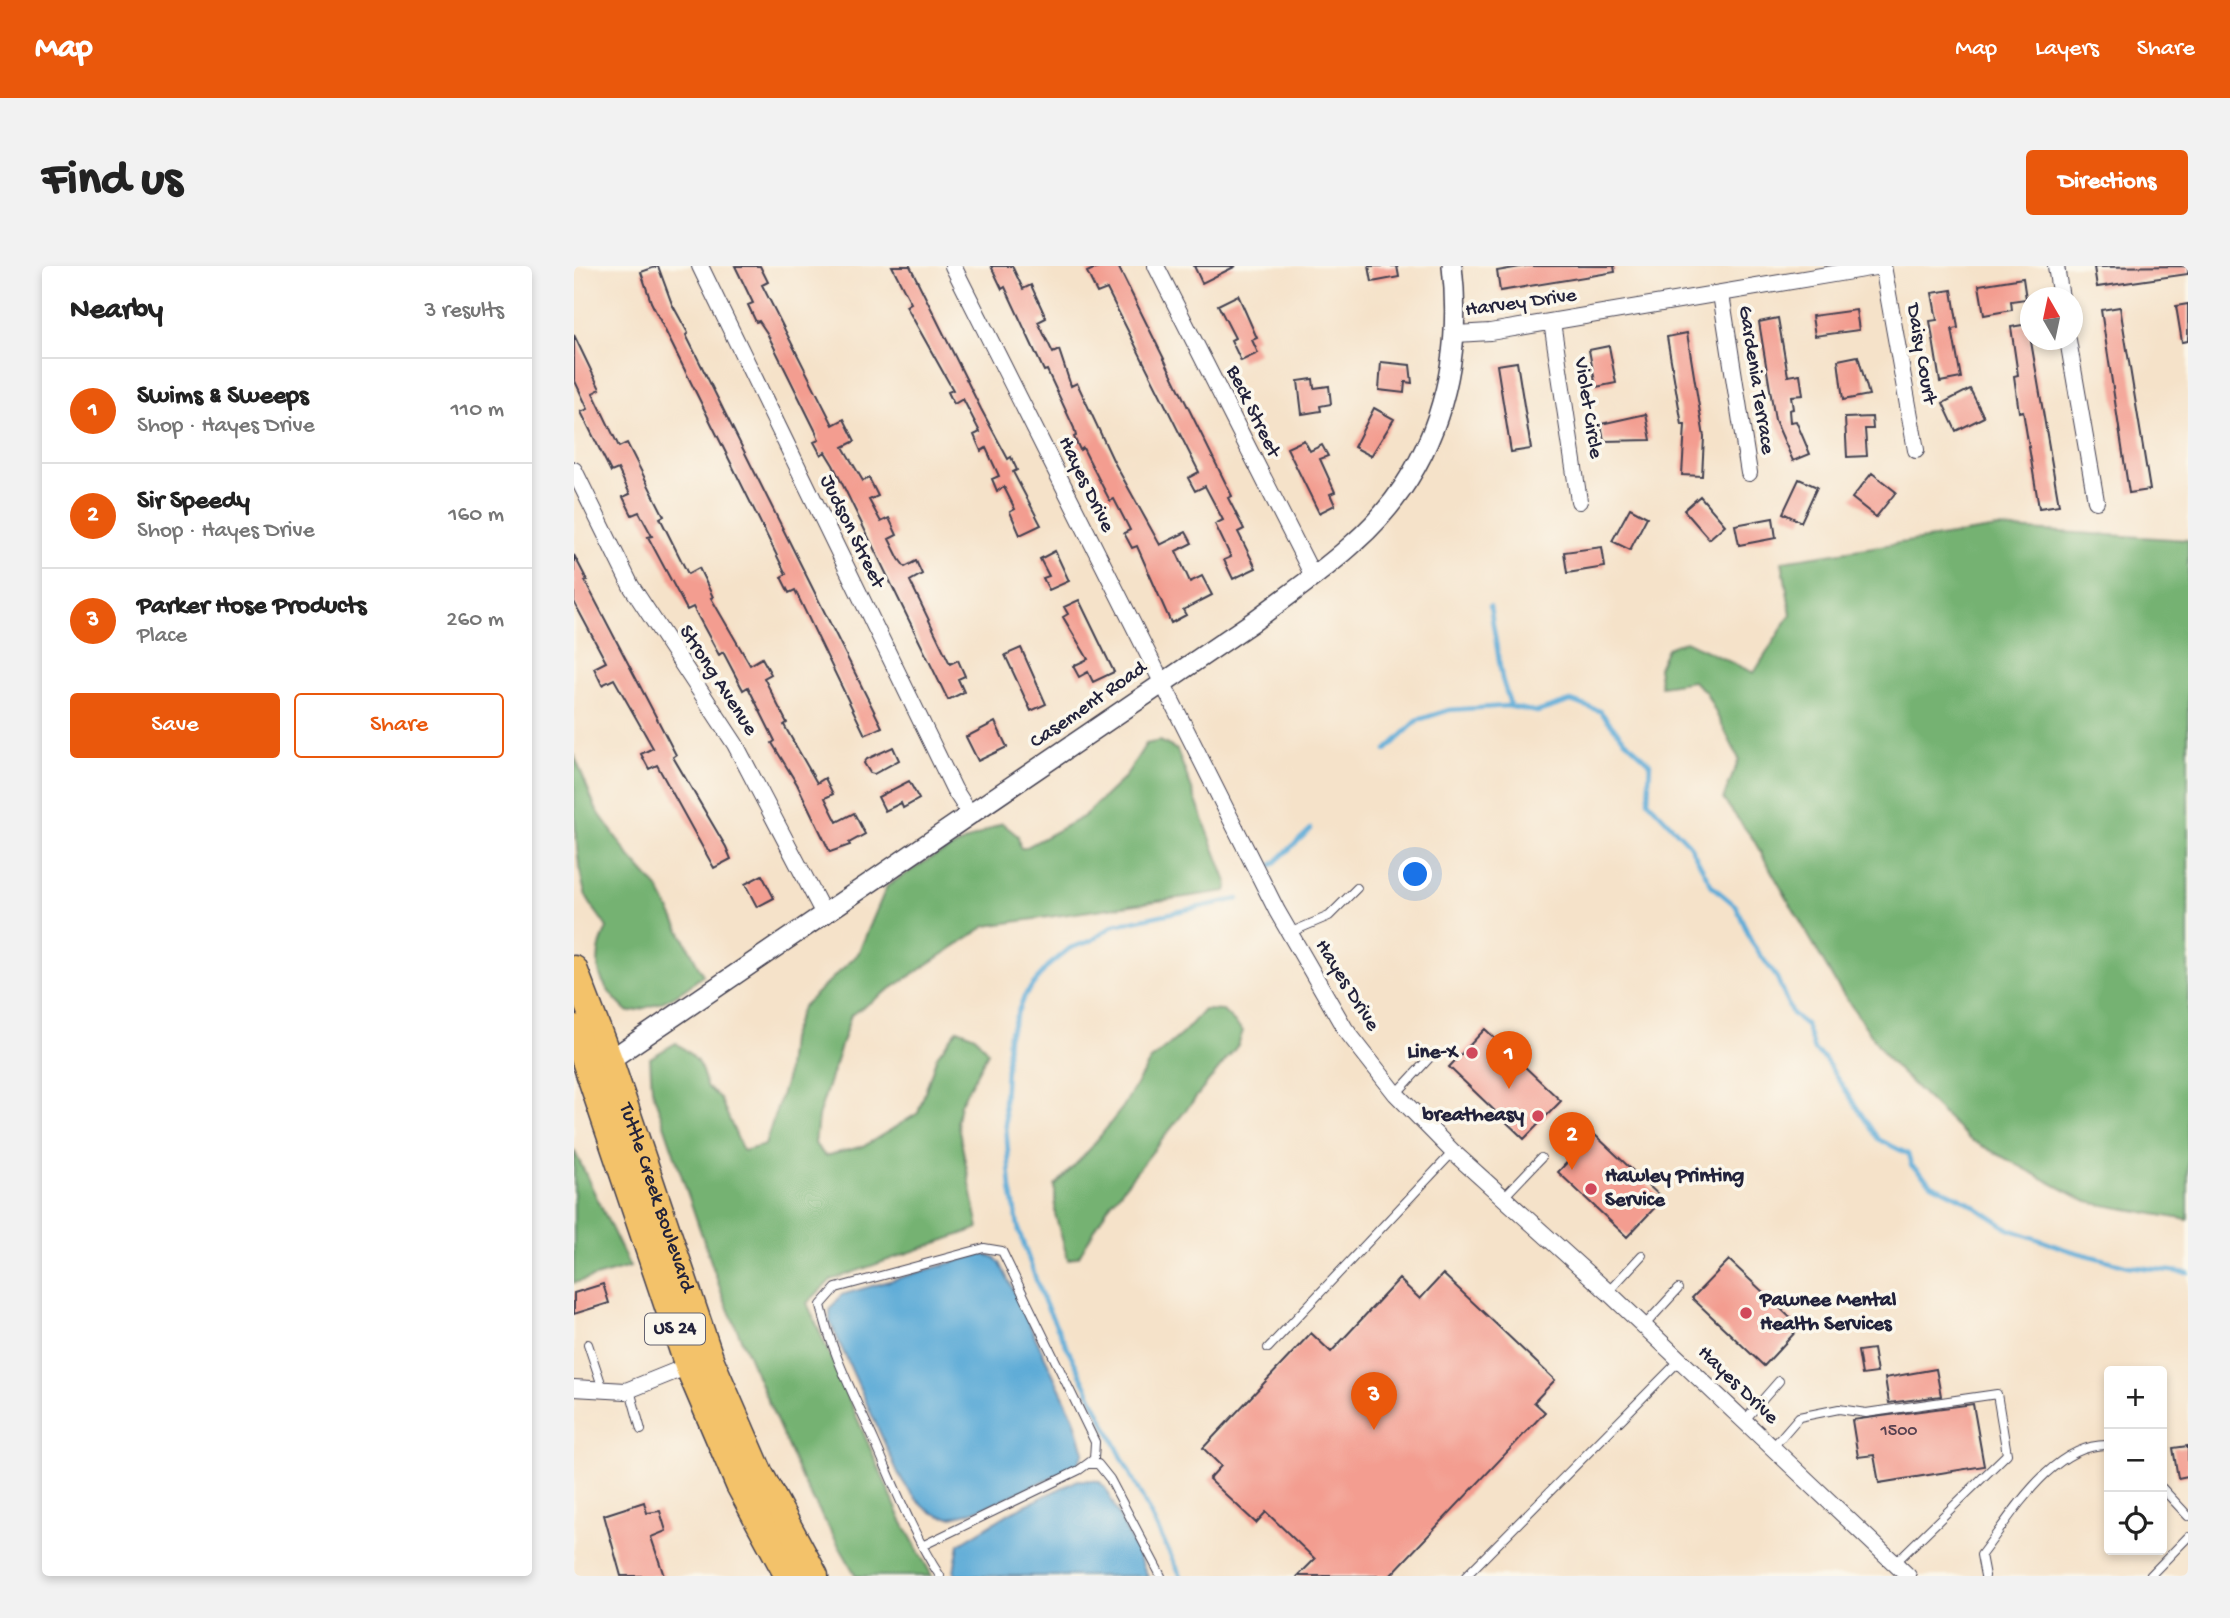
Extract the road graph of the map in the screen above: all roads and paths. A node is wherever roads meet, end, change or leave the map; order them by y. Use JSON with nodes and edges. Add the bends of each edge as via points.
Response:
{"nodes":[{"id":1,"x":700,"y":266,"type":"edge"},
{"id":2,"x":953,"y":266,"type":"edge"},
{"id":3,"x":1156,"y":266,"type":"edge"},
{"id":4,"x":1452,"y":266,"type":"edge"},
{"id":5,"x":1882,"y":266,"type":"edge"},
{"id":6,"x":2056,"y":266,"type":"edge"},
{"id":7,"x":2059,"y":287,"type":"edge"},
{"id":8,"x":1721,"y":294,"type":"junction"},
{"id":9,"x":1552,"y":322,"type":"junction"},
{"id":10,"x":1456,"y":334,"type":"junction"},
{"id":11,"x":2070,"y":350,"type":"edge"},
{"id":12,"x":1916,"y":450,"type":"dead end"},
{"id":13,"x":574,"y":470,"type":"edge"},
{"id":14,"x":1749,"y":473,"type":"dead end"},
{"id":15,"x":1579,"y":501,"type":"dead end"},
{"id":16,"x":2096,"y":501,"type":"dead end"},
{"id":17,"x":1312,"y":576,"type":"junction"},
{"id":18,"x":1161,"y":684,"type":"junction"},
{"id":19,"x":970,"y":814,"type":"junction"},
{"id":20,"x":1356,"y":888,"type":"dead end"},
{"id":21,"x":825,"y":916,"type":"junction"},
{"id":22,"x":1289,"y":933,"type":"junction"},
{"id":23,"x":574,"y":969,"type":"edge"},
{"id":24,"x":574,"y":1028,"type":"edge"},
{"id":25,"x":1433,"y":1054,"type":"dead end"},
{"id":26,"x":601,"y":1067,"type":"junction"},
{"id":27,"x":1396,"y":1094,"type":"junction"},
{"id":28,"x":1453,"y":1152,"type":"junction"},
{"id":29,"x":1541,"y":1158,"type":"dead end"},
{"id":30,"x":1502,"y":1199,"type":"junction"},
{"id":31,"x":1642,"y":1255,"type":"dead end"},
{"id":32,"x":1678,"y":1289,"type":"dead end"},
{"id":33,"x":1608,"y":1292,"type":"junction"},
{"id":34,"x":1644,"y":1326,"type":"junction"},
{"id":35,"x":588,"y":1344,"type":"dead end"},
{"id":36,"x":1268,"y":1348,"type":"dead end"},
{"id":37,"x":1680,"y":1360,"type":"junction"},
{"id":38,"x":688,"y":1366,"type":"junction"},
{"id":39,"x":1779,"y":1381,"type":"dead end"},
{"id":40,"x":574,"y":1388,"type":"edge"},
{"id":41,"x":630,"y":1390,"type":"junction"},
{"id":42,"x":604,"y":1392,"type":"junction"},
{"id":43,"x":1744,"y":1421,"type":"junction"},
{"id":44,"x":641,"y":1430,"type":"dead end"},
{"id":45,"x":2104,"y":1444,"type":"edge"},
{"id":46,"x":1772,"y":1448,"type":"junction"},
{"id":47,"x":1088,"y":1464,"type":"junction"},
{"id":48,"x":2166,"y":1492,"type":"edge"},
{"id":49,"x":2188,"y":1516,"type":"edge"},
{"id":50,"x":2188,"y":1537,"type":"edge"},
{"id":51,"x":924,"y":1545,"type":"junction"},
{"id":52,"x":1895,"y":1563,"type":"junction"},
{"id":53,"x":788,"y":1576,"type":"edge"},
{"id":54,"x":815,"y":1576,"type":"edge"},
{"id":55,"x":940,"y":1576,"type":"edge"},
{"id":56,"x":1161,"y":1576,"type":"edge"},
{"id":57,"x":1466,"y":1576,"type":"edge"},
{"id":58,"x":1908,"y":1576,"type":"edge"},
{"id":59,"x":1985,"y":1576,"type":"edge"},
{"id":60,"x":2150,"y":1576,"type":"edge"}],
"edges":[{"from":1,"to":19,"type":"street","name":"Judson Street"},
{"from":2,"to":18,"type":"street","name":"Hayes Drive"},
{"from":3,"to":17,"type":"street","name":"Beck Street"},
{"from":4,"to":10,"type":"street","name":"Casement Road"},
{"from":5,"to":8,"type":"street","name":"Harvey Drive"},
{"from":5,"to":12,"type":"street","name":"Daisy Court"},
{"from":6,"to":7,"type":"street"},
{"from":8,"to":9,"type":"street","name":"Harvey Drive"},
{"from":8,"to":14,"type":"street","name":"Gardenia Terrace"},
{"from":9,"to":10,"type":"street","name":"Harvey Drive"},
{"from":9,"to":15,"type":"street","name":"Violet Circle"},
{"from":10,"to":17,"type":"street","name":"Casement Road","via":[[1440,412],[1419,462],[1383,514]]},
{"from":11,"to":16,"type":"street"},
{"from":13,"to":21,"type":"street","name":"Strong Avenue","via":[[631,586],[735,744]]},
{"from":17,"to":18,"type":"street","name":"Casement Road"},
{"from":18,"to":19,"type":"street","name":"Casement Road"},
{"from":18,"to":22,"type":"street","name":"Hayes Drive"},
{"from":19,"to":21,"type":"street","name":"Casement Road"},
{"from":20,"to":22,"type":"lane","via":[[1329,916]]},
{"from":21,"to":26,"type":"street","name":"Casement Road"},
{"from":22,"to":27,"type":"street","name":"Hayes Drive","via":[[1345,1029]]},
{"from":23,"to":26,"type":"highway","name":"Tuttle Creek Boulevard","number":"US 24"},
{"from":24,"to":26,"type":"highway","name":"Tuttle Creek Boulevard","number":"US 24"},
{"from":25,"to":27,"type":"lane"},
{"from":26,"to":38,"type":"highway","name":"Tuttle Creek Boulevard","number":"US 24"},
{"from":26,"to":54,"type":"highway","name":"Tuttle Creek Boulevard","number":"US 24","via":[[711,1361],[760,1474]]},
{"from":27,"to":28,"type":"street","name":"Hayes Drive"},
{"from":28,"to":30,"type":"street","name":"Hayes Drive"},
{"from":28,"to":36,"type":"lane"},
{"from":29,"to":30,"type":"lane"},
{"from":30,"to":33,"type":"street","name":"Hayes Drive"},
{"from":31,"to":33,"type":"lane"},
{"from":32,"to":34,"type":"lane"},
{"from":33,"to":34,"type":"street","name":"Hayes Drive"},
{"from":34,"to":37,"type":"street","name":"Hayes Drive"},
{"from":35,"to":42,"type":"lane"},
{"from":37,"to":43,"type":"street","name":"Hayes Drive"},
{"from":37,"to":57,"type":"lane"},
{"from":38,"to":41,"type":"street"},
{"from":38,"to":53,"type":"highway","name":"Tuttle Creek Boulevard","number":"US 24","via":[[739,1485]]},
{"from":39,"to":43,"type":"lane"},
{"from":40,"to":42,"type":"street"},
{"from":41,"to":42,"type":"street"},
{"from":41,"to":44,"type":"lane"},
{"from":43,"to":46,"type":"street","name":"Hayes Drive"},
{"from":45,"to":59,"type":"lane","via":[[2091,1444],[2070,1455],[2042,1478],[1981,1555]]},
{"from":46,"to":52,"type":"street","name":"Hayes Drive"},
{"from":46,"to":52,"type":"lane","via":[[1798,1417],[1839,1409],[1866,1413],[1997,1394],[2007,1454]]},
{"from":47,"to":51,"type":"lane"},
{"from":47,"to":51,"type":"lane","via":[[1094,1459],[1095,1442],[1002,1251],[984,1248],[836,1289],[821,1305],[828,1336]]},
{"from":47,"to":56,"type":"lane","via":[[1098,1464],[1110,1479]]},
{"from":48,"to":49,"type":"lane"},
{"from":50,"to":60,"type":"lane"},
{"from":51,"to":55,"type":"lane"},
{"from":52,"to":58,"type":"street","name":"Hayes Drive"}]}
